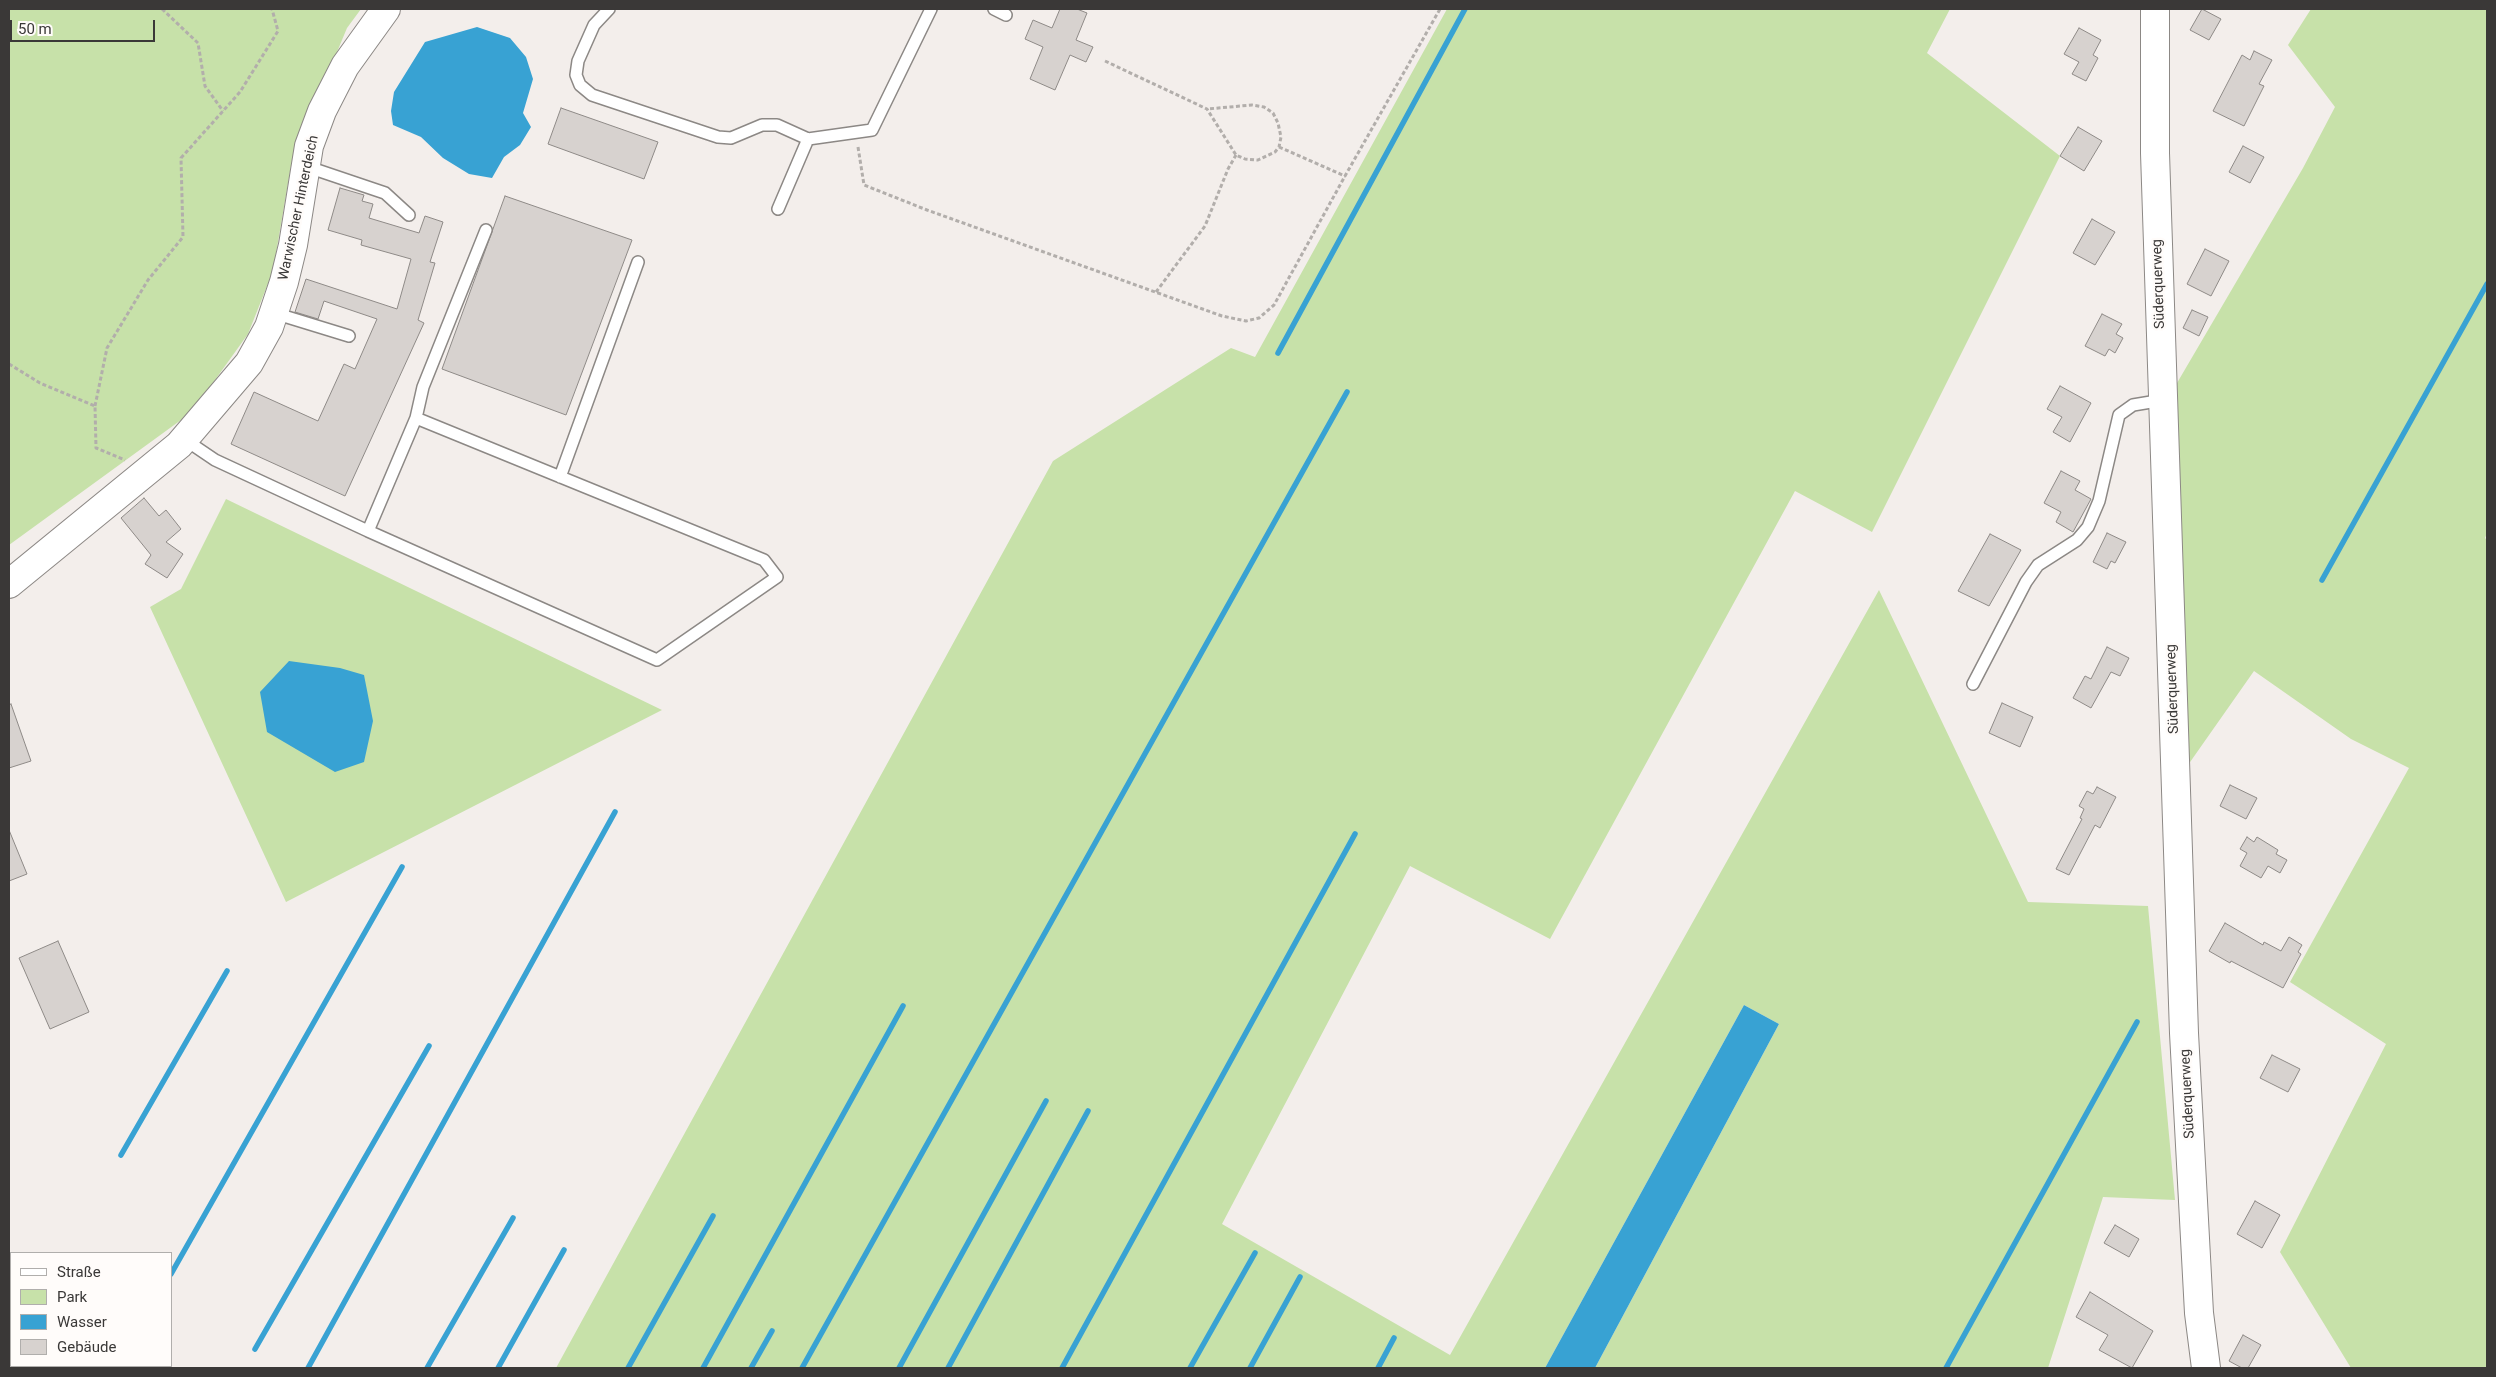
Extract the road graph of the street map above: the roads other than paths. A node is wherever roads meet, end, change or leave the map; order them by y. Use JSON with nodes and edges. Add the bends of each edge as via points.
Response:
{"nodes":[{"id":1,"x":386,"y":9,"type":"edge"},
{"id":2,"x":609,"y":9,"type":"edge"},
{"id":3,"x":931,"y":9,"type":"edge"},
{"id":4,"x":994,"y":9,"type":"edge"},
{"id":5,"x":2155,"y":9,"type":"edge"},
{"id":6,"x":1006,"y":15,"type":"dead end"},
{"id":7,"x":808,"y":139,"type":"junction"},
{"id":8,"x":305,"y":166,"type":"junction"},
{"id":9,"x":778,"y":210,"type":"dead end"},
{"id":10,"x":409,"y":215,"type":"dead end"},
{"id":11,"x":486,"y":230,"type":"dead end"},
{"id":12,"x":638,"y":262,"type":"dead end"},
{"id":13,"x":274,"y":313,"type":"junction"},
{"id":14,"x":350,"y":336,"type":"dead end"},
{"id":15,"x":2163,"y":400,"type":"junction"},
{"id":16,"x":416,"y":418,"type":"junction"},
{"id":17,"x":184,"y":439,"type":"junction"},
{"id":18,"x":560,"y":477,"type":"junction"},
{"id":19,"x":368,"y":531,"type":"junction"},
{"id":20,"x":9,"y":584,"type":"edge"},
{"id":21,"x":1973,"y":684,"type":"dead end"},
{"id":22,"x":2206,"y":1368,"type":"edge"}],
"edges":[{"from":1,"to":8,"type":"street","name":"Warwischer Hinterdeich","via":[[345,66],[322,111]]},
{"from":2,"to":7,"type":"lane","via":[[594,25],[578,60],[576,75],[580,85],[592,95],[718,137],[731,138],[762,124],[776,125]]},
{"from":3,"to":7,"type":"lane","via":[[872,130]]},
{"from":4,"to":6,"type":"lane"},
{"from":5,"to":15,"type":"street","name":"Süderquerweg","via":[[2155,153]]},
{"from":7,"to":9,"type":"lane"},
{"from":8,"to":10,"type":"lane","via":[[385,193]]},
{"from":8,"to":13,"type":"street","name":"Warwischer Hinterdeich","via":[[293,245]]},
{"from":11,"to":16,"type":"lane","via":[[423,387]]},
{"from":12,"to":18,"type":"lane"},
{"from":13,"to":14,"type":"lane"},
{"from":13,"to":17,"type":"street","name":"Warwischer Hinterdeich","via":[[249,364]]},
{"from":15,"to":21,"type":"lane","via":[[2133,405],[2119,415],[2099,501],[2088,527],[2077,540],[2038,565]]},
{"from":15,"to":22,"type":"street","name":"Süderquerweg","via":[[2184,1033],[2199,1313]]},
{"from":16,"to":18,"type":"lane"},
{"from":16,"to":19,"type":"lane"},
{"from":17,"to":19,"type":"lane","via":[[215,460]]},
{"from":17,"to":20,"type":"street","name":"Warwischer Hinterdeich"},
{"from":18,"to":19,"type":"lane","via":[[764,560],[777,577],[657,660]]}]}
